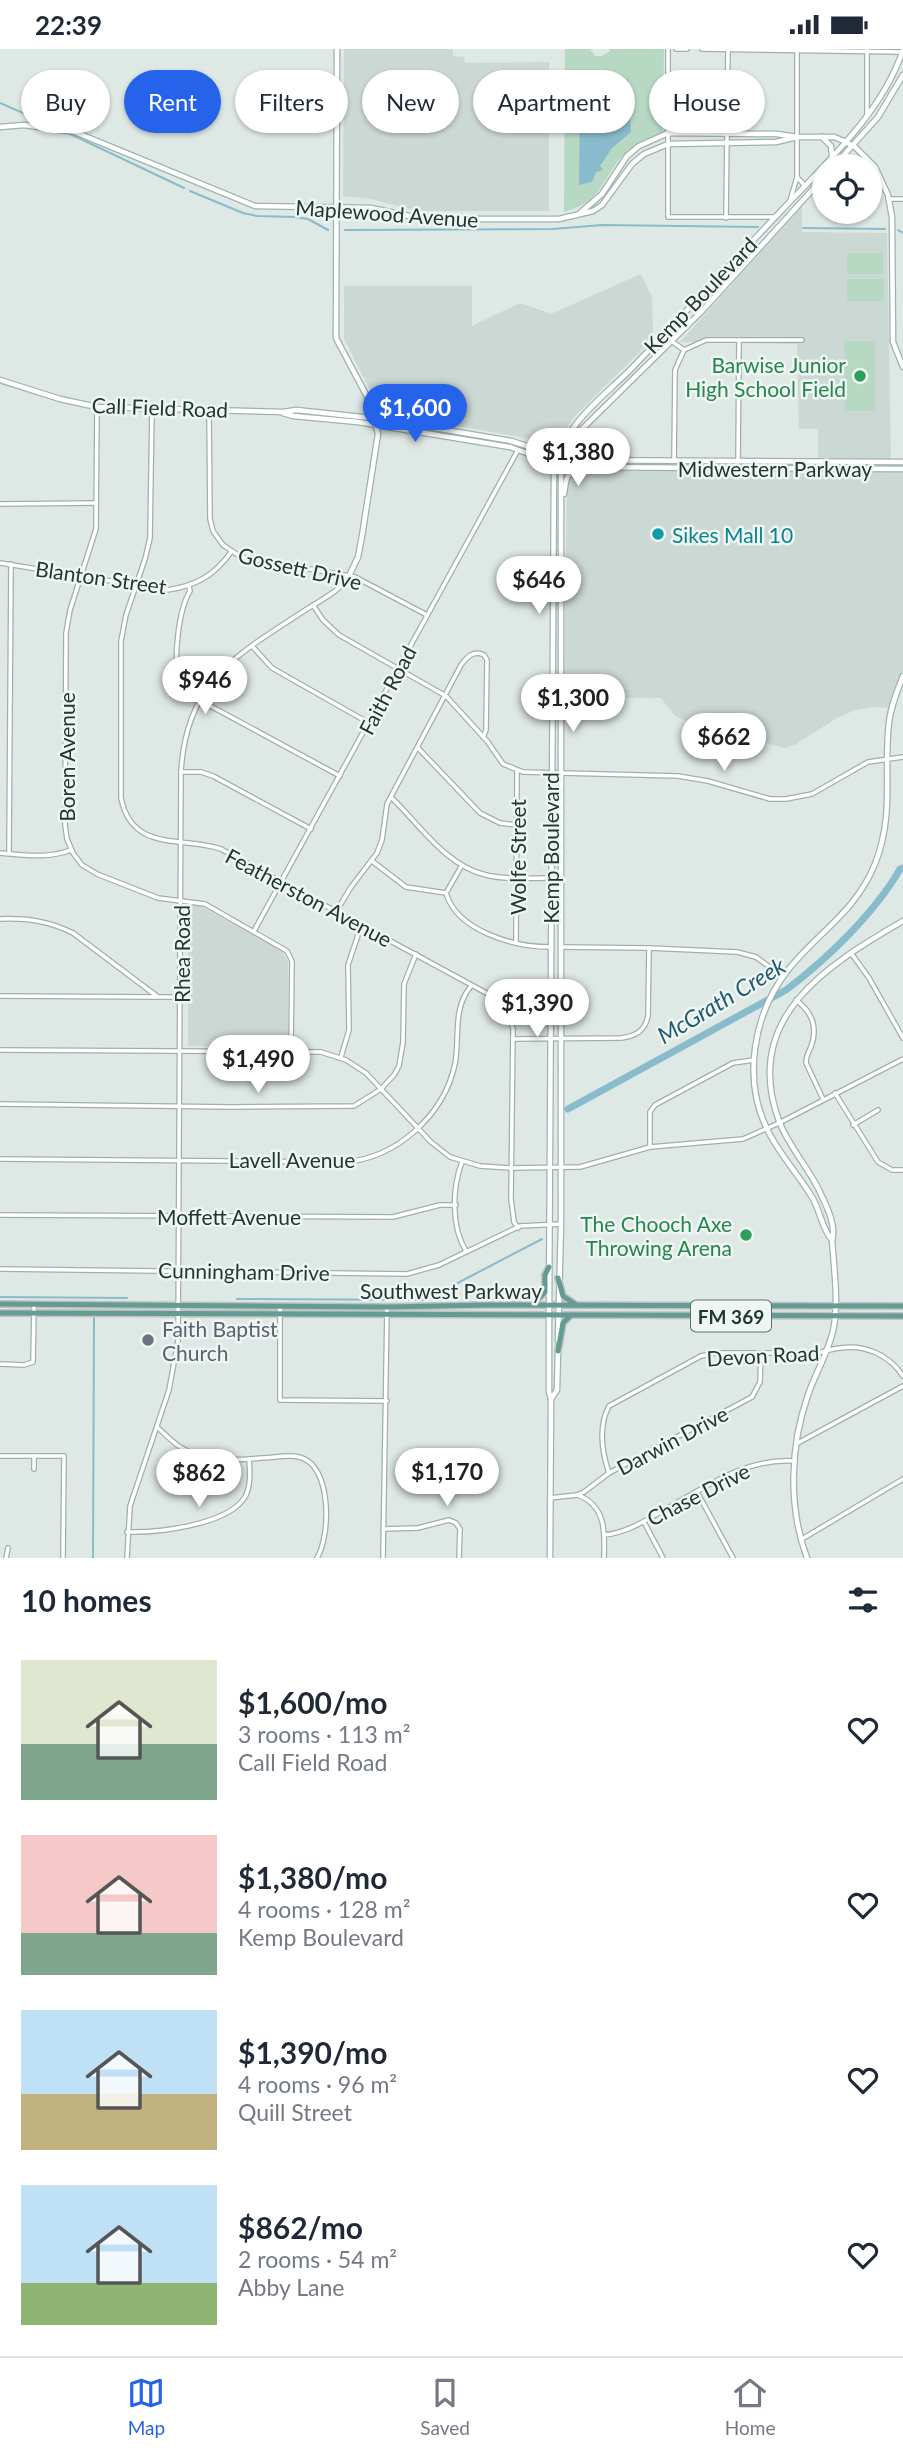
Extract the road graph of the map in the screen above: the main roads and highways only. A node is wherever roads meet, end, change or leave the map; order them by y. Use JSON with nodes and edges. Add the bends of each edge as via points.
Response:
{"nodes":[{"id":1,"x":337,"y":49,"type":"edge"},
{"id":2,"x":903,"y":51,"type":"edge"},
{"id":3,"x":903,"y":75,"type":"edge"},
{"id":4,"x":0,"y":127,"type":"edge"},
{"id":5,"x":797,"y":137,"type":"junction"},
{"id":6,"x":821,"y":137,"type":"junction"},
{"id":7,"x":845,"y":141,"type":"junction"},
{"id":8,"x":853,"y":146,"type":"junction"},
{"id":9,"x":832,"y":154,"type":"edge"},
{"id":10,"x":834,"y":154,"type":"edge"},
{"id":11,"x":845,"y":154,"type":"edge"},
{"id":12,"x":812,"y":178,"type":"edge"},
{"id":13,"x":805,"y":186,"type":"junction"},
{"id":14,"x":811,"y":191,"type":"joint"},
{"id":15,"x":336,"y":206,"type":"junction"},
{"id":16,"x":579,"y":215,"type":"junction"},
{"id":17,"x":712,"y":283,"type":"junction"},
{"id":18,"x":721,"y":291,"type":"junction"},
{"id":19,"x":903,"y":367,"type":"edge"},
{"id":20,"x":0,"y":380,"type":"edge"},
{"id":21,"x":376,"y":422,"type":"junction"},
{"id":22,"x":427,"y":427,"type":"junction"},
{"id":23,"x":425,"y":433,"type":"junction"},
{"id":24,"x":463,"y":436,"type":"junction"},
{"id":25,"x":565,"y":440,"type":"junction"},
{"id":26,"x":525,"y":445,"type":"junction"},
{"id":27,"x":557,"y":457,"type":"junction"},
{"id":28,"x":738,"y":462,"type":"junction"},
{"id":29,"x":771,"y":462,"type":"junction"},
{"id":30,"x":903,"y":462,"type":"edge"},
{"id":31,"x":554,"y":463,"type":"junction"},
{"id":32,"x":564,"y":463,"type":"junction"},
{"id":33,"x":865,"y":465,"type":"junction"},
{"id":34,"x":589,"y":468,"type":"junction"},
{"id":35,"x":738,"y":468,"type":"junction"},
{"id":36,"x":771,"y":468,"type":"junction"},
{"id":37,"x":903,"y":469,"type":"edge"},
{"id":38,"x":562,"y":502,"type":"junction"},
{"id":39,"x":349,"y":576,"type":"road end"},
{"id":40,"x":903,"y":676,"type":"edge"},
{"id":41,"x":550,"y":878,"type":"junction"},
{"id":42,"x":561,"y":878,"type":"junction"},
{"id":43,"x":903,"y":921,"type":"edge"},
{"id":44,"x":550,"y":947,"type":"junction"},
{"id":45,"x":561,"y":947,"type":"junction"},
{"id":46,"x":832,"y":1240,"type":"junction"},
{"id":47,"x":549,"y":1267,"type":"junction"},
{"id":48,"x":558,"y":1278,"type":"junction"},
{"id":49,"x":0,"y":1304,"type":"edge"},
{"id":50,"x":526,"y":1305,"type":"junction"},
{"id":51,"x":549,"y":1305,"type":"junction"},
{"id":52,"x":558,"y":1305,"type":"junction"},
{"id":53,"x":578,"y":1305,"type":"junction"},
{"id":54,"x":460,"y":1306,"type":"junction"},
{"id":55,"x":704,"y":1306,"type":"junction"},
{"id":56,"x":903,"y":1306,"type":"edge"},
{"id":57,"x":834,"y":1307,"type":"junction"},
{"id":58,"x":0,"y":1313,"type":"edge"},
{"id":59,"x":460,"y":1315,"type":"junction"},
{"id":60,"x":549,"y":1315,"type":"junction"},
{"id":61,"x":558,"y":1315,"type":"junction"},
{"id":62,"x":574,"y":1315,"type":"junction"},
{"id":63,"x":702,"y":1316,"type":"junction"},
{"id":64,"x":834,"y":1316,"type":"junction"},
{"id":65,"x":903,"y":1316,"type":"edge"},
{"id":66,"x":558,"y":1352,"type":"junction"},
{"id":67,"x":551,"y":1399,"type":"junction"},
{"id":68,"x":550,"y":1558,"type":"edge"},
{"id":69,"x":807,"y":1558,"type":"edge"}],
"edges":[{"from":1,"to":15,"type":"main road"},
{"from":2,"to":7,"type":"main road","name":"Kemp Boulevard","via":[[888,83]]},
{"from":3,"to":8,"type":"main road","via":[[878,117]]},
{"from":4,"to":15,"type":"main road","name":"Maplewood Avenue","via":[[75,131],[255,206]]},
{"from":5,"to":6,"type":"main road","name":"Maplewood Avenue"},
{"from":5,"to":16,"type":"main road","name":"Maplewood Avenue","via":[[776,142],[668,144],[644,154],[602,205]]},
{"from":5,"to":16,"type":"main road","name":"Maplewood Avenue","via":[[668,133],[627,156],[602,194]]},
{"from":6,"to":7,"type":"main road","name":"Maplewood Avenue"},
{"from":6,"to":9,"type":"main road","via":[[829,142]]},
{"from":7,"to":8,"type":"main road","name":"Maplewood Avenue"},
{"from":7,"to":10,"type":"main road","name":"Kemp Boulevard"},
{"from":8,"to":11,"type":"main road"},
{"from":8,"to":19,"type":"main road","name":"Maplewood Avenue","via":[[875,167],[888,198],[892,326]]},
{"from":12,"to":13,"type":"main road","name":"Kemp Boulevard"},
{"from":13,"to":14,"type":"main road"},
{"from":13,"to":17,"type":"main road","name":"Kemp Boulevard"},
{"from":14,"to":18,"type":"main road","name":"Kemp Boulevard"},
{"from":15,"to":16,"type":"main road","name":"Maplewood Avenue","via":[[424,219],[544,220]]},
{"from":15,"to":21,"type":"main road","via":[[336,338]]},
{"from":17,"to":18,"type":"main road"},
{"from":17,"to":25,"type":"main road","name":"Kemp Boulevard","via":[[576,421]]},
{"from":18,"to":32,"type":"main road","name":"Kemp Boulevard","via":[[581,430]]},
{"from":20,"to":21,"type":"main road","name":"Call Field Road","via":[[97,407],[296,410]]},
{"from":21,"to":22,"type":"main road","name":"Call Field Road"},
{"from":21,"to":23,"type":"main road","name":"Call Field Road"},
{"from":21,"to":39,"type":"main road","name":"Rhea Road","via":[[362,536]]},
{"from":22,"to":23,"type":"main road"},
{"from":22,"to":24,"type":"main road","name":"Call Field Road"},
{"from":23,"to":24,"type":"main road","name":"Call Field Road"},
{"from":24,"to":26,"type":"main road","name":"Call Field Road"},
{"from":24,"to":31,"type":"main road","name":"Call Field Road"},
{"from":25,"to":26,"type":"main road","via":[[551,446]]},
{"from":25,"to":27,"type":"main road","name":"Kemp Boulevard"},
{"from":26,"to":27,"type":"main road","name":"Call Field Road"},
{"from":27,"to":31,"type":"main road","name":"Kemp Boulevard"},
{"from":27,"to":32,"type":"main road","name":"Call Field Road"},
{"from":28,"to":29,"type":"main road","name":"Midwestern Parkway"},
{"from":28,"to":32,"type":"main road","name":"Midwestern Parkway"},
{"from":28,"to":35,"type":"main road"},
{"from":29,"to":33,"type":"main road","name":"Midwestern Parkway"},
{"from":29,"to":36,"type":"main road"},
{"from":30,"to":33,"type":"main road","name":"Midwestern Parkway"},
{"from":31,"to":32,"type":"main road","name":"Call Field Road"},
{"from":31,"to":41,"type":"main road","name":"Kemp Boulevard"},
{"from":32,"to":34,"type":"main road","name":"Midwestern Parkway"},
{"from":32,"to":38,"type":"main road","name":"Kemp Boulevard"},
{"from":33,"to":36,"type":"main road","name":"Midwestern Parkway"},
{"from":33,"to":37,"type":"main road","name":"Midwestern Parkway"},
{"from":34,"to":35,"type":"main road","name":"Midwestern Parkway"},
{"from":34,"to":38,"type":"main road","via":[[568,475]]},
{"from":35,"to":36,"type":"main road","name":"Midwestern Parkway"},
{"from":38,"to":42,"type":"main road","name":"Kemp Boulevard"},
{"from":40,"to":46,"type":"main road","via":[[889,723],[886,824],[870,875],[848,908],[783,977],[756,1038],[756,1092],[766,1129],[812,1196]]},
{"from":41,"to":42,"type":"main road"},
{"from":41,"to":44,"type":"main road","name":"Kemp Boulevard"},
{"from":42,"to":45,"type":"main road","name":"Kemp Boulevard"},
{"from":43,"to":46,"type":"main road","via":[[850,951],[813,982],[796,1000],[773,1049],[772,1098],[779,1123],[822,1196]]},
{"from":44,"to":45,"type":"main road"},
{"from":44,"to":47,"type":"main road","name":"Kemp Boulevard"},
{"from":45,"to":48,"type":"main road","name":"Kemp Boulevard"},
{"from":46,"to":57,"type":"main road"},
{"from":47,"to":50,"type":"main road","via":[[542,1298]]},
{"from":47,"to":51,"type":"main road","name":"Kemp Boulevard"},
{"from":48,"to":52,"type":"main road","name":"Kemp Boulevard"},
{"from":48,"to":53,"type":"main road","via":[[563,1296]]},
{"from":49,"to":54,"type":"main road","name":"Southwest Parkway","number":"FM 369"},
{"from":50,"to":51,"type":"main road","name":"Southwest Parkway","number":"FM 369"},
{"from":50,"to":54,"type":"main road","name":"Southwest Parkway","number":"FM 369"},
{"from":51,"to":52,"type":"main road","name":"Southwest Parkway","number":"FM 369"},
{"from":51,"to":60,"type":"main road","name":"Kemp Boulevard"},
{"from":52,"to":53,"type":"main road","name":"Southwest Parkway","number":"FM 369"},
{"from":52,"to":61,"type":"main road","name":"Kemp Boulevard"},
{"from":53,"to":55,"type":"main road","name":"Southwest Parkway","number":"FM 369"},
{"from":54,"to":59,"type":"main road"},
{"from":55,"to":57,"type":"main road","name":"Southwest Parkway","number":"FM 369"},
{"from":55,"to":63,"type":"main road"},
{"from":56,"to":57,"type":"main road","name":"Southwest Parkway","number":"FM 369"},
{"from":57,"to":64,"type":"main road"},
{"from":58,"to":59,"type":"main road","name":"Southwest Parkway","number":"FM 369"},
{"from":59,"to":60,"type":"main road","name":"Southwest Parkway","number":"FM 369"},
{"from":60,"to":61,"type":"main road","name":"Southwest Parkway","number":"FM 369"},
{"from":60,"to":67,"type":"main road","name":"Kemp Boulevard"},
{"from":61,"to":62,"type":"main road","name":"Southwest Parkway","number":"FM 369"},
{"from":61,"to":66,"type":"main road","name":"Kemp Boulevard"},
{"from":62,"to":63,"type":"main road","name":"Southwest Parkway","number":"FM 369"},
{"from":62,"to":66,"type":"main road","via":[[563,1323]]},
{"from":63,"to":64,"type":"main road","name":"Southwest Parkway","number":"FM 369"},
{"from":64,"to":65,"type":"main road","name":"Southwest Parkway","number":"FM 369"},
{"from":64,"to":69,"type":"main road","via":[[826,1352],[806,1402],[794,1461],[794,1494]]},
{"from":66,"to":67,"type":"main road","name":"Kemp Boulevard","via":[[557,1391]]},
{"from":67,"to":68,"type":"main road","name":"Kemp Boulevard"}]}
